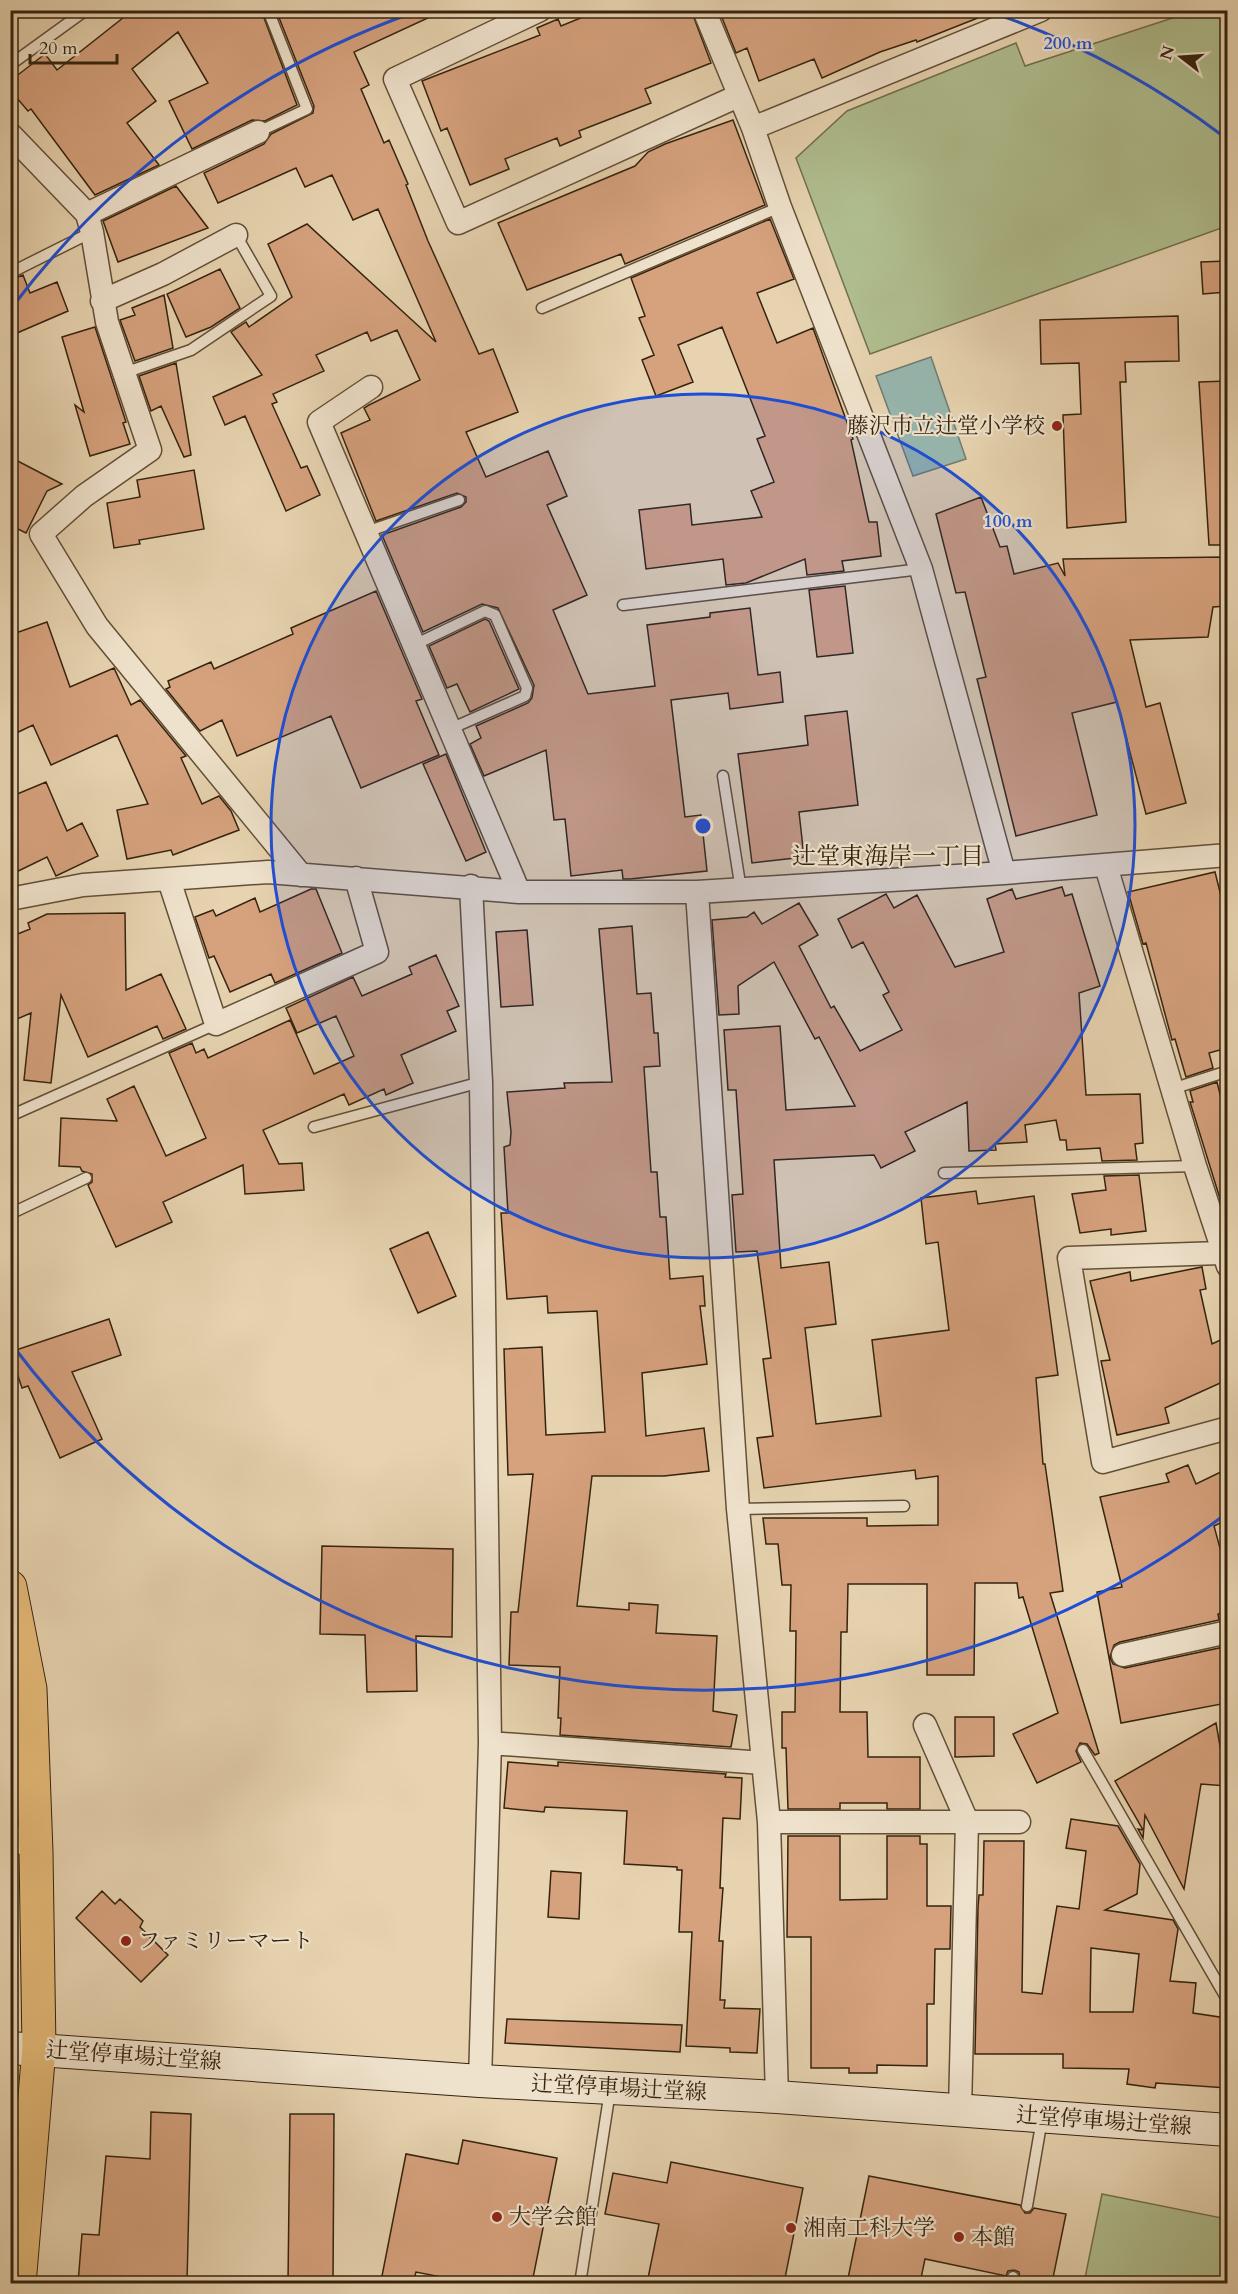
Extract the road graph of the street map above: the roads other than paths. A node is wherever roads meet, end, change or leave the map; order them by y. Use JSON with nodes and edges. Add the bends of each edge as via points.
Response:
{"nodes":[{"id":1,"x":86,"y":10,"type":"edge"},
{"id":2,"x":268,"y":10,"type":"edge"},
{"id":3,"x":540,"y":10,"type":"edge"},
{"id":4,"x":705,"y":10,"type":"edge"},
{"id":5,"x":1041,"y":10,"type":"edge"},
{"id":6,"x":10,"y":65,"type":"edge"},
{"id":7,"x":738,"y":96,"type":"junction"},
{"id":8,"x":753,"y":128,"type":"junction"},
{"id":9,"x":258,"y":132,"type":"joint"},
{"id":10,"x":10,"y":134,"type":"edge"},
{"id":11,"x":780,"y":207,"type":"junction"},
{"id":12,"x":89,"y":223,"type":"junction"},
{"id":13,"x":237,"y":235,"type":"joint"},
{"id":14,"x":10,"y":273,"type":"edge"},
{"id":15,"x":102,"y":301,"type":"junction"},
{"id":16,"x":542,"y":308,"type":"dead end"},
{"id":17,"x":124,"y":373,"type":"junction"},
{"id":18,"x":371,"y":387,"type":"dead end"},
{"id":19,"x":459,"y":500,"type":"dead end"},
{"id":20,"x":366,"y":532,"type":"junction"},
{"id":21,"x":921,"y":569,"type":"junction"},
{"id":22,"x":623,"y":605,"type":"dead end"},
{"id":23,"x":414,"y":645,"type":"junction"},
{"id":24,"x":450,"y":729,"type":"junction"},
{"id":25,"x":723,"y":776,"type":"dead end"},
{"id":26,"x":1227,"y":855,"type":"edge"},
{"id":27,"x":1106,"y":866,"type":"junction"},
{"id":28,"x":1004,"y":873,"type":"junction"},
{"id":29,"x":301,"y":874,"type":"junction"},
{"id":30,"x":356,"y":878,"type":"junction"},
{"id":31,"x":168,"y":880,"type":"junction"},
{"id":32,"x":471,"y":886,"type":"junction"},
{"id":33,"x":741,"y":890,"type":"junction"},
{"id":34,"x":519,"y":892,"type":"junction"},
{"id":35,"x":697,"y":892,"type":"junction"},
{"id":36,"x":10,"y":899,"type":"edge"},
{"id":37,"x":216,"y":1024,"type":"junction"},
{"id":38,"x":1227,"y":1071,"type":"edge"},
{"id":39,"x":481,"y":1082,"type":"junction"},
{"id":40,"x":1172,"y":1089,"type":"junction"},
{"id":41,"x":10,"y":1116,"type":"edge"},
{"id":42,"x":314,"y":1127,"type":"dead end"},
{"id":43,"x":1195,"y":1166,"type":"junction"},
{"id":44,"x":944,"y":1173,"type":"dead end"},
{"id":45,"x":86,"y":1178,"type":"dead end"},
{"id":46,"x":10,"y":1214,"type":"edge"},
{"id":47,"x":1225,"y":1256,"type":"edge"},
{"id":48,"x":1227,"y":1428,"type":"edge"},
{"id":49,"x":904,"y":1506,"type":"dead end"},
{"id":50,"x":738,"y":1509,"type":"junction"},
{"id":51,"x":10,"y":1587,"type":"edge"},
{"id":52,"x":1227,"y":1632,"type":"edge"},
{"id":53,"x":1123,"y":1655,"type":"dead end"},
{"id":54,"x":925,"y":1725,"type":"dead end"},
{"id":55,"x":490,"y":1743,"type":"junction"},
{"id":56,"x":1083,"y":1750,"type":"dead end"},
{"id":57,"x":763,"y":1763,"type":"junction"},
{"id":58,"x":967,"y":1821,"type":"junction"},
{"id":59,"x":769,"y":1822,"type":"junction"},
{"id":60,"x":1019,"y":1822,"type":"dead end"},
{"id":61,"x":23,"y":1843,"type":"edge"},
{"id":62,"x":1227,"y":2001,"type":"edge"},
{"id":63,"x":25,"y":2049,"type":"edge"},
{"id":64,"x":480,"y":2080,"type":"junction"},
{"id":65,"x":610,"y":2088,"type":"junction"},
{"id":66,"x":777,"y":2097,"type":"junction"},
{"id":67,"x":960,"y":2110,"type":"junction"},
{"id":68,"x":1042,"y":2116,"type":"junction"},
{"id":69,"x":1227,"y":2130,"type":"edge"},
{"id":70,"x":1027,"y":2206,"type":"dead end"},
{"id":71,"x":17,"y":2262,"type":"edge"},
{"id":72,"x":580,"y":2283,"type":"edge"}],
"edges":[{"from":1,"to":6,"type":"lane"},
{"from":2,"to":9,"type":"lane","via":[[308,109]]},
{"from":3,"to":7,"type":"street","via":[[395,79],[458,223]]},
{"from":4,"to":7,"type":"street"},
{"from":5,"to":8,"type":"street"},
{"from":7,"to":8,"type":"street"},
{"from":8,"to":11,"type":"street"},
{"from":9,"to":12,"type":"street"},
{"from":10,"to":12,"type":"street"},
{"from":11,"to":16,"type":"lane"},
{"from":11,"to":21,"type":"street"},
{"from":12,"to":14,"type":"lane"},
{"from":12,"to":15,"type":"street"},
{"from":13,"to":15,"type":"street"},
{"from":13,"to":17,"type":"lane","via":[[271,296],[191,350]]},
{"from":15,"to":17,"type":"street"},
{"from":17,"to":29,"type":"street","via":[[150,450],[84,496],[41,534],[97,626]]},
{"from":18,"to":20,"type":"street","via":[[319,422]]},
{"from":19,"to":20,"type":"lane"},
{"from":20,"to":23,"type":"street"},
{"from":21,"to":22,"type":"lane"},
{"from":21,"to":28,"type":"street"},
{"from":23,"to":24,"type":"street"},
{"from":23,"to":24,"type":"lane","via":[[485,611],[495,615],[527,688],[525,696]]},
{"from":24,"to":34,"type":"street"},
{"from":25,"to":33,"type":"lane"},
{"from":26,"to":27,"type":"street"},
{"from":27,"to":28,"type":"street"},
{"from":27,"to":40,"type":"street"},
{"from":28,"to":33,"type":"street"},
{"from":29,"to":30,"type":"street"},
{"from":29,"to":31,"type":"street","via":[[268,872]]},
{"from":30,"to":32,"type":"street"},
{"from":30,"to":37,"type":"street","via":[[377,952]]},
{"from":31,"to":36,"type":"street","via":[[83,885]]},
{"from":31,"to":37,"type":"street"},
{"from":32,"to":34,"type":"street"},
{"from":32,"to":39,"type":"street"},
{"from":33,"to":35,"type":"street"},
{"from":34,"to":35,"type":"street"},
{"from":35,"to":50,"type":"street"},
{"from":37,"to":41,"type":"lane"},
{"from":38,"to":40,"type":"lane"},
{"from":39,"to":42,"type":"lane"},
{"from":39,"to":55,"type":"street"},
{"from":40,"to":43,"type":"street"},
{"from":43,"to":44,"type":"lane"},
{"from":43,"to":47,"type":"street"},
{"from":45,"to":46,"type":"lane"},
{"from":47,"to":48,"type":"street","via":[[1069,1258],[1103,1462]]},
{"from":49,"to":50,"type":"lane"},
{"from":50,"to":57,"type":"street"},
{"from":51,"to":61,"type":"main road","via":[[30,1689]]},
{"from":52,"to":53,"type":"street"},
{"from":54,"to":58,"type":"street"},
{"from":55,"to":57,"type":"street"},
{"from":55,"to":64,"type":"street"},
{"from":56,"to":62,"type":"lane"},
{"from":57,"to":59,"type":"street"},
{"from":58,"to":59,"type":"street"},
{"from":58,"to":60,"type":"street"},
{"from":58,"to":67,"type":"street"},
{"from":59,"to":66,"type":"street"},
{"from":61,"to":63,"type":"main road"},
{"from":63,"to":64,"type":"main road","name":"辻堂停車場辻堂線"},
{"from":63,"to":71,"type":"main road"},
{"from":64,"to":65,"type":"main road","name":"辻堂停車場辻堂線"},
{"from":65,"to":66,"type":"main road","name":"辻堂停車場辻堂線"},
{"from":65,"to":72,"type":"lane"},
{"from":66,"to":67,"type":"main road","name":"辻堂停車場辻堂線"},
{"from":67,"to":68,"type":"main road","name":"辻堂停車場辻堂線"},
{"from":68,"to":69,"type":"main road","name":"辻堂停車場辻堂線"},
{"from":68,"to":70,"type":"lane"}]}
